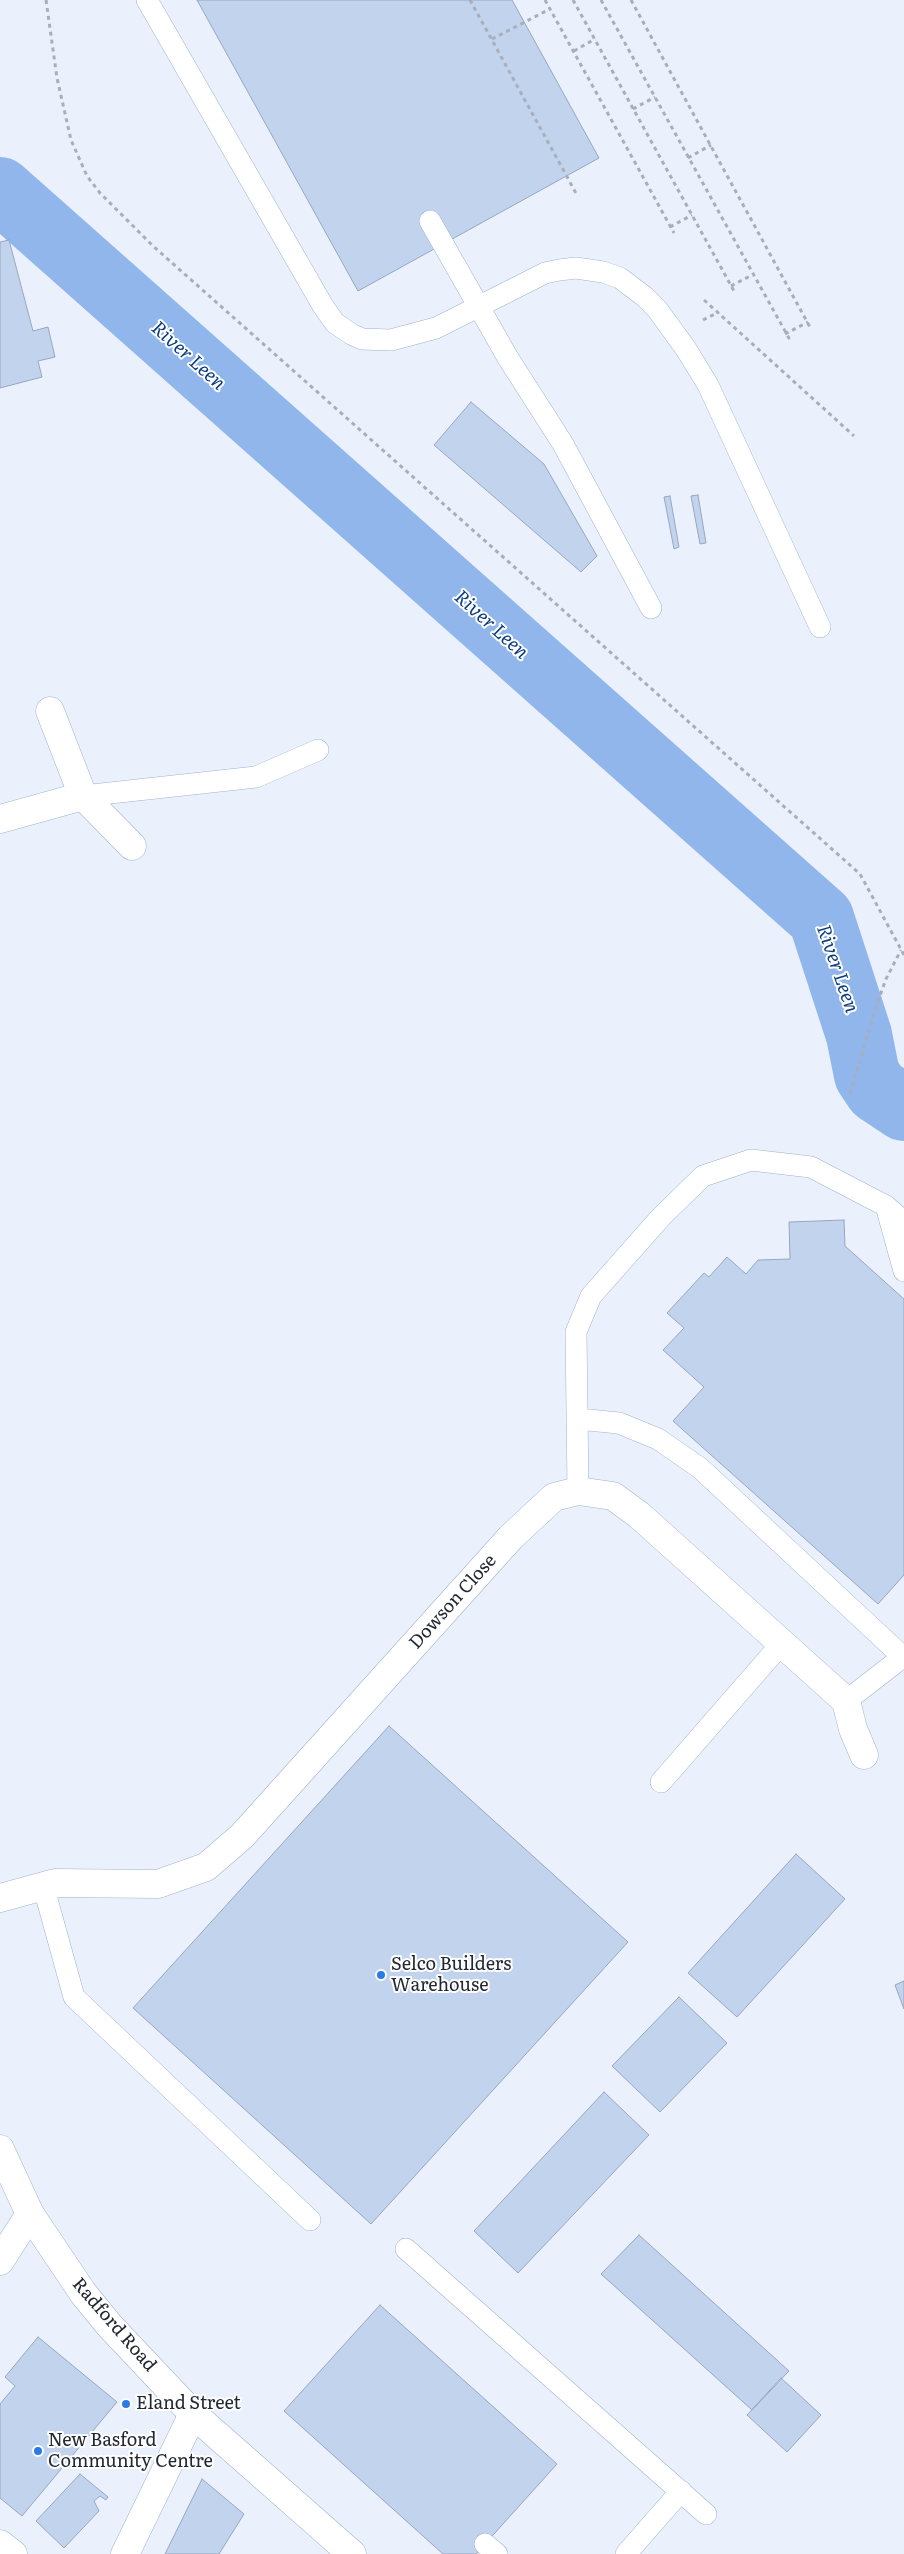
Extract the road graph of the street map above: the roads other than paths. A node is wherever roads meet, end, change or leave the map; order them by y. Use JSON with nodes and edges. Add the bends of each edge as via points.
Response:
{"nodes":[{"id":1,"x":147,"y":0,"type":"edge"},
{"id":2,"x":430,"y":221,"type":"dead end"},
{"id":3,"x":479,"y":306,"type":"junction"},
{"id":4,"x":651,"y":608,"type":"dead end"},
{"id":5,"x":820,"y":627,"type":"dead end"},
{"id":6,"x":50,"y":711,"type":"dead end"},
{"id":7,"x":318,"y":750,"type":"dead end"},
{"id":8,"x":82,"y":796,"type":"junction"},
{"id":9,"x":0,"y":819,"type":"edge"},
{"id":10,"x":132,"y":846,"type":"dead end"},
{"id":11,"x":886,"y":1206,"type":"junction"},
{"id":12,"x":904,"y":1222,"type":"edge"},
{"id":13,"x":904,"y":1271,"type":"edge"},
{"id":14,"x":578,"y":1419,"type":"junction"},
{"id":15,"x":578,"y":1491,"type":"junction"},
{"id":16,"x":782,"y":1643,"type":"junction"},
{"id":17,"x":904,"y":1656,"type":"edge"},
{"id":18,"x":846,"y":1701,"type":"junction"},
{"id":19,"x":864,"y":1755,"type":"dead end"},
{"id":20,"x":660,"y":1782,"type":"dead end"},
{"id":21,"x":43,"y":1885,"type":"junction"},
{"id":22,"x":0,"y":1898,"type":"edge"},
{"id":23,"x":0,"y":2149,"type":"edge"},
{"id":24,"x":30,"y":2214,"type":"junction"},
{"id":25,"x":310,"y":2220,"type":"dead end"},
{"id":26,"x":406,"y":2249,"type":"dead end"},
{"id":27,"x":0,"y":2261,"type":"edge"},
{"id":28,"x":194,"y":2414,"type":"junction"},
{"id":29,"x":681,"y":2491,"type":"junction"},
{"id":30,"x":706,"y":2514,"type":"dead end"},
{"id":31,"x":0,"y":2544,"type":"edge"},
{"id":32,"x":13,"y":2554,"type":"edge"},
{"id":33,"x":125,"y":2554,"type":"edge"},
{"id":34,"x":352,"y":2554,"type":"edge"},
{"id":35,"x":626,"y":2554,"type":"edge"}],
"edges":[{"from":1,"to":3,"type":"lane","via":[[335,322],[362,339],[391,340],[436,328]]},
{"from":2,"to":3,"type":"lane"},
{"from":3,"to":4,"type":"lane","via":[[563,444]]},
{"from":3,"to":5,"type":"lane","via":[[545,273],[576,268],[620,278],[645,297],[686,349],[708,385]]},
{"from":6,"to":8,"type":"street"},
{"from":7,"to":8,"type":"lane","via":[[256,777]]},
{"from":8,"to":9,"type":"street"},
{"from":8,"to":10,"type":"street"},
{"from":11,"to":12,"type":"lane"},
{"from":11,"to":13,"type":"lane"},
{"from":11,"to":14,"type":"lane","via":[[811,1166],[751,1160],[703,1176],[661,1217],[591,1296],[576,1332]]},
{"from":14,"to":15,"type":"lane"},
{"from":14,"to":17,"type":"lane","via":[[619,1423],[658,1439],[700,1468]]},
{"from":15,"to":16,"type":"street","name":"Dowson Close","via":[[613,1496],[639,1515]]},
{"from":15,"to":21,"type":"street","name":"Dowson Close","via":[[554,1497],[511,1537],[242,1836],[206,1868],[158,1884]]},
{"from":16,"to":18,"type":"street","name":"Dowson Close"},
{"from":16,"to":20,"type":"lane"},
{"from":17,"to":18,"type":"lane"},
{"from":18,"to":19,"type":"street"},
{"from":21,"to":22,"type":"street","name":"Dowson Close"},
{"from":21,"to":25,"type":"lane","via":[[74,1997]]},
{"from":23,"to":24,"type":"street","name":"Radford Road"},
{"from":24,"to":27,"type":"street"},
{"from":24,"to":28,"type":"street","name":"Radford Road","via":[[109,2325]]},
{"from":26,"to":29,"type":"lane"},
{"from":28,"to":33,"type":"street"},
{"from":28,"to":34,"type":"street","name":"Radford Road"},
{"from":29,"to":30,"type":"lane"},
{"from":29,"to":35,"type":"lane"},
{"from":31,"to":32,"type":"street"}]}
